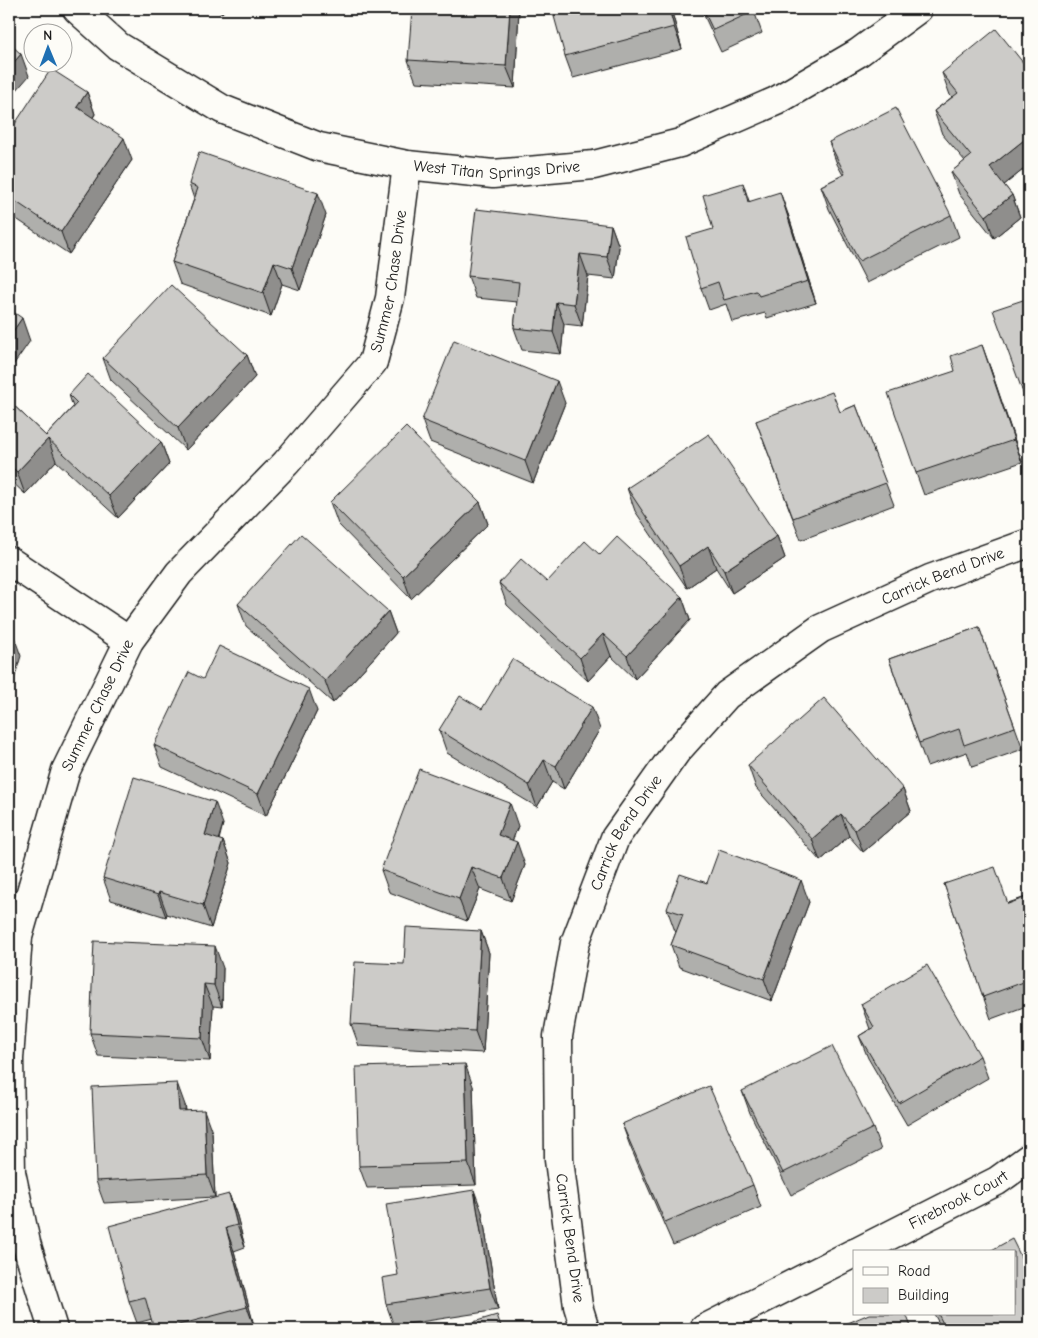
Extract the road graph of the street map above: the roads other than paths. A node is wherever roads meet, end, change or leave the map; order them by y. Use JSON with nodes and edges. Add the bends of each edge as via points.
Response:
{"nodes":[{"id":1,"x":77,"y":9,"type":"edge"},
{"id":2,"x":918,"y":9,"type":"edge"},
{"id":3,"x":407,"y":165,"type":"junction"},
{"id":4,"x":1029,"y":543,"type":"edge"},
{"id":5,"x":9,"y":561,"type":"edge"},
{"id":6,"x":129,"y":641,"type":"junction"},
{"id":7,"x":1029,"y":1158,"type":"edge"},
{"id":8,"x":860,"y":1250,"type":"edge"},
{"id":9,"x":853,"y":1254,"type":"edge"},
{"id":10,"x":54,"y":1329,"type":"edge"},
{"id":11,"x":585,"y":1329,"type":"edge"},
{"id":12,"x":704,"y":1329,"type":"edge"}],
"edges":[{"from":1,"to":3,"type":"street","name":"West Titan Springs Drive","via":[[118,46],[222,109],[319,147]]},
{"from":2,"to":3,"type":"street","name":"West Titan Springs Drive","via":[[858,53],[776,101],[680,143],[594,165],[493,174]]},
{"from":3,"to":6,"type":"street","name":"Summer Chase Drive","via":[[390,298],[373,362],[286,463],[179,573]]},
{"from":4,"to":11,"type":"street","name":"Carrick Bend Drive","via":[[930,579],[820,629],[727,695],[682,745],[615,838],[576,942],[558,1036],[559,1160],[578,1306]]},
{"from":5,"to":6,"type":"street"},
{"from":6,"to":10,"type":"street","name":"Summer Chase Drive","via":[[66,770],[18,937],[9,1059],[11,1172],[26,1243]]},
{"from":7,"to":8,"type":"street","name":"Firebrook Court","via":[[997,1181]]},
{"from":9,"to":12,"type":"street","name":"Firebrook Court"}]}
